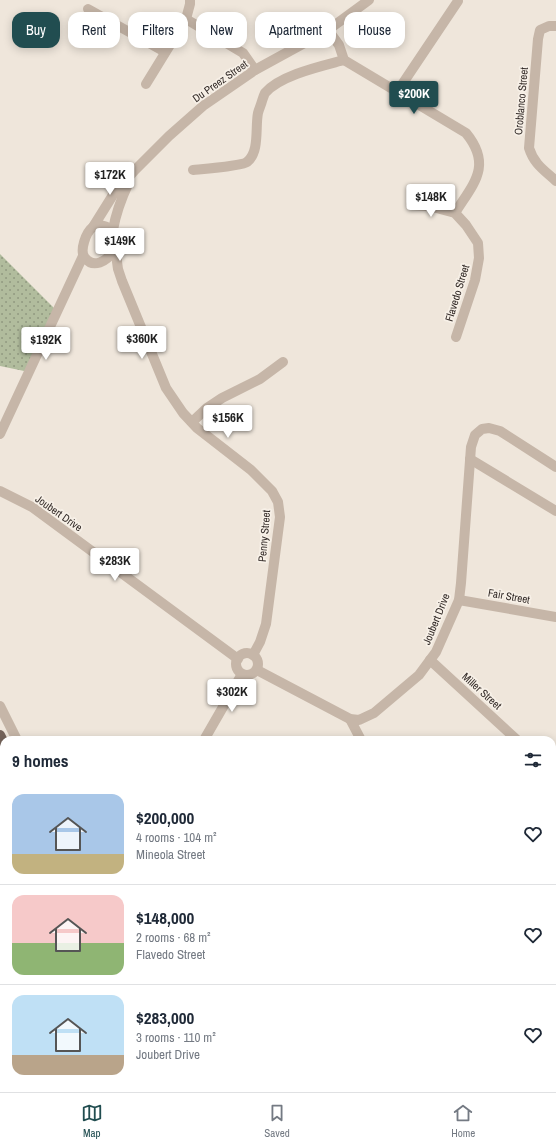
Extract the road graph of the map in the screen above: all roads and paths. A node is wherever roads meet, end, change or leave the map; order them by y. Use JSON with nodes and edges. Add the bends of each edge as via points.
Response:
{"nodes":[{"id":1,"x":190,"y":0,"type":"edge"},
{"id":2,"x":369,"y":0,"type":"edge"},
{"id":3,"x":458,"y":1,"type":"dead end"},
{"id":4,"x":88,"y":9,"type":"dead end"},
{"id":5,"x":188,"y":12,"type":"edge"},
{"id":6,"x":188,"y":20,"type":"edge"},
{"id":7,"x":336,"y":24,"type":"edge"},
{"id":8,"x":556,"y":26,"type":"edge"},
{"id":9,"x":336,"y":41,"type":"edge"},
{"id":10,"x":168,"y":48,"type":"edge"},
{"id":11,"x":295,"y":48,"type":"edge"},
{"id":12,"x":166,"y":52,"type":"junction"},
{"id":13,"x":344,"y":60,"type":"junction"},
{"id":14,"x":255,"y":70,"type":"junction"},
{"id":15,"x":146,"y":84,"type":"dead end"},
{"id":16,"x":397,"y":92,"type":"junction"},
{"id":17,"x":135,"y":170,"type":"junction"},
{"id":18,"x":193,"y":170,"type":"dead end"},
{"id":19,"x":556,"y":181,"type":"edge"},
{"id":20,"x":411,"y":205,"type":"dead end"},
{"id":21,"x":455,"y":213,"type":"junction"},
{"id":22,"x":93,"y":227,"type":"junction"},
{"id":23,"x":113,"y":230,"type":"junction"},
{"id":24,"x":115,"y":247,"type":"junction"},
{"id":25,"x":83,"y":256,"type":"junction"},
{"id":26,"x":98,"y":262,"type":"junction"},
{"id":27,"x":72,"y":279,"type":"junction"},
{"id":28,"x":122,"y":281,"type":"junction"},
{"id":29,"x":456,"y":337,"type":"dead end"},
{"id":30,"x":283,"y":362,"type":"dead end"},
{"id":31,"x":192,"y":422,"type":"junction"},
{"id":32,"x":0,"y":434,"type":"edge"},
{"id":33,"x":470,"y":459,"type":"junction"},
{"id":34,"x":556,"y":466,"type":"edge"},
{"id":35,"x":0,"y":490,"type":"edge"},
{"id":36,"x":556,"y":511,"type":"edge"},
{"id":37,"x":458,"y":600,"type":"junction"},
{"id":38,"x":556,"y":617,"type":"edge"},
{"id":39,"x":254,"y":655,"type":"junction"},
{"id":40,"x":238,"y":659,"type":"junction"},
{"id":41,"x":430,"y":660,"type":"junction"},
{"id":42,"x":257,"y":670,"type":"junction"},
{"id":43,"x":242,"y":674,"type":"junction"},
{"id":44,"x":0,"y":706,"type":"edge"},
{"id":45,"x":350,"y":719,"type":"junction"},
{"id":46,"x":15,"y":736,"type":"edge"},
{"id":47,"x":206,"y":736,"type":"edge"},
{"id":48,"x":359,"y":736,"type":"edge"},
{"id":49,"x":513,"y":736,"type":"edge"}],
"edges":[{"from":1,"to":5,"type":"street"},
{"from":2,"to":7,"type":"street","name":"Du Preez Street"},
{"from":3,"to":16,"type":"street"},
{"from":4,"to":12,"type":"street"},
{"from":6,"to":14,"type":"street","via":[[243,53]]},
{"from":8,"to":19,"type":"street","name":"Oroblanco Street","via":[[540,30],[538,39],[529,148],[539,166]]},
{"from":9,"to":13,"type":"street"},
{"from":10,"to":12,"type":"street"},
{"from":11,"to":14,"type":"street","name":"Du Preez Street"},
{"from":12,"to":15,"type":"street"},
{"from":13,"to":16,"type":"street"},
{"from":13,"to":18,"type":"street","via":[[288,78],[264,94],[258,113],[254,152],[247,163]]},
{"from":14,"to":17,"type":"street","name":"Du Preez Street","via":[[203,106]]},
{"from":16,"to":21,"type":"street","via":[[466,133],[473,141],[478,152],[477,178]]},
{"from":17,"to":22,"type":"street","name":"Du Preez Street","via":[[113,195]]},
{"from":17,"to":23,"type":"street","name":"Du Preez Street","via":[[121,199]]},
{"from":20,"to":21,"type":"street","via":[[429,206]]},
{"from":21,"to":29,"type":"street","name":"Flavedo Street","via":[[478,243],[479,258],[475,280]]},
{"from":22,"to":23,"type":"street","via":[[106,226]]},
{"from":22,"to":25,"type":"street","via":[[84,243]]},
{"from":23,"to":24,"type":"street","via":[[116,237]]},
{"from":24,"to":26,"type":"street","via":[[106,260]]},
{"from":24,"to":28,"type":"street","name":"Penny Street"},
{"from":25,"to":26,"type":"street","via":[[87,261]]},
{"from":25,"to":27,"type":"street"},
{"from":26,"to":27,"type":"street"},
{"from":26,"to":28,"type":"street","name":"Penny Street","via":[[112,270]]},
{"from":27,"to":32,"type":"street"},
{"from":28,"to":31,"type":"street","name":"Penny Street","via":[[166,388]]},
{"from":30,"to":31,"type":"street","via":[[260,379],[222,398]]},
{"from":31,"to":39,"type":"street","name":"Penny Street","via":[[206,436],[251,470],[272,491],[278,502],[280,517],[266,624]]},
{"from":33,"to":34,"type":"street","name":"Joubert Drive","via":[[475,436],[482,429],[489,428],[500,431]]},
{"from":33,"to":36,"type":"street"},
{"from":33,"to":37,"type":"street","name":"Joubert Drive"},
{"from":35,"to":40,"type":"street","name":"Joubert Drive","via":[[32,507]]},
{"from":37,"to":38,"type":"street","name":"Fair Street"},
{"from":37,"to":41,"type":"street","name":"Joubert Drive","via":[[436,652]]},
{"from":39,"to":40,"type":"street","via":[[247,653]]},
{"from":39,"to":42,"type":"street","via":[[258,664]]},
{"from":40,"to":43,"type":"street","via":[[236,666]]},
{"from":41,"to":45,"type":"street","name":"Joubert Drive","via":[[419,675],[374,713],[359,720]]},
{"from":41,"to":49,"type":"street","name":"Miller Street"},
{"from":42,"to":43,"type":"street","via":[[252,675]]},
{"from":42,"to":45,"type":"street"},
{"from":43,"to":47,"type":"street"},
{"from":44,"to":46,"type":"street"},
{"from":45,"to":48,"type":"street"}]}
